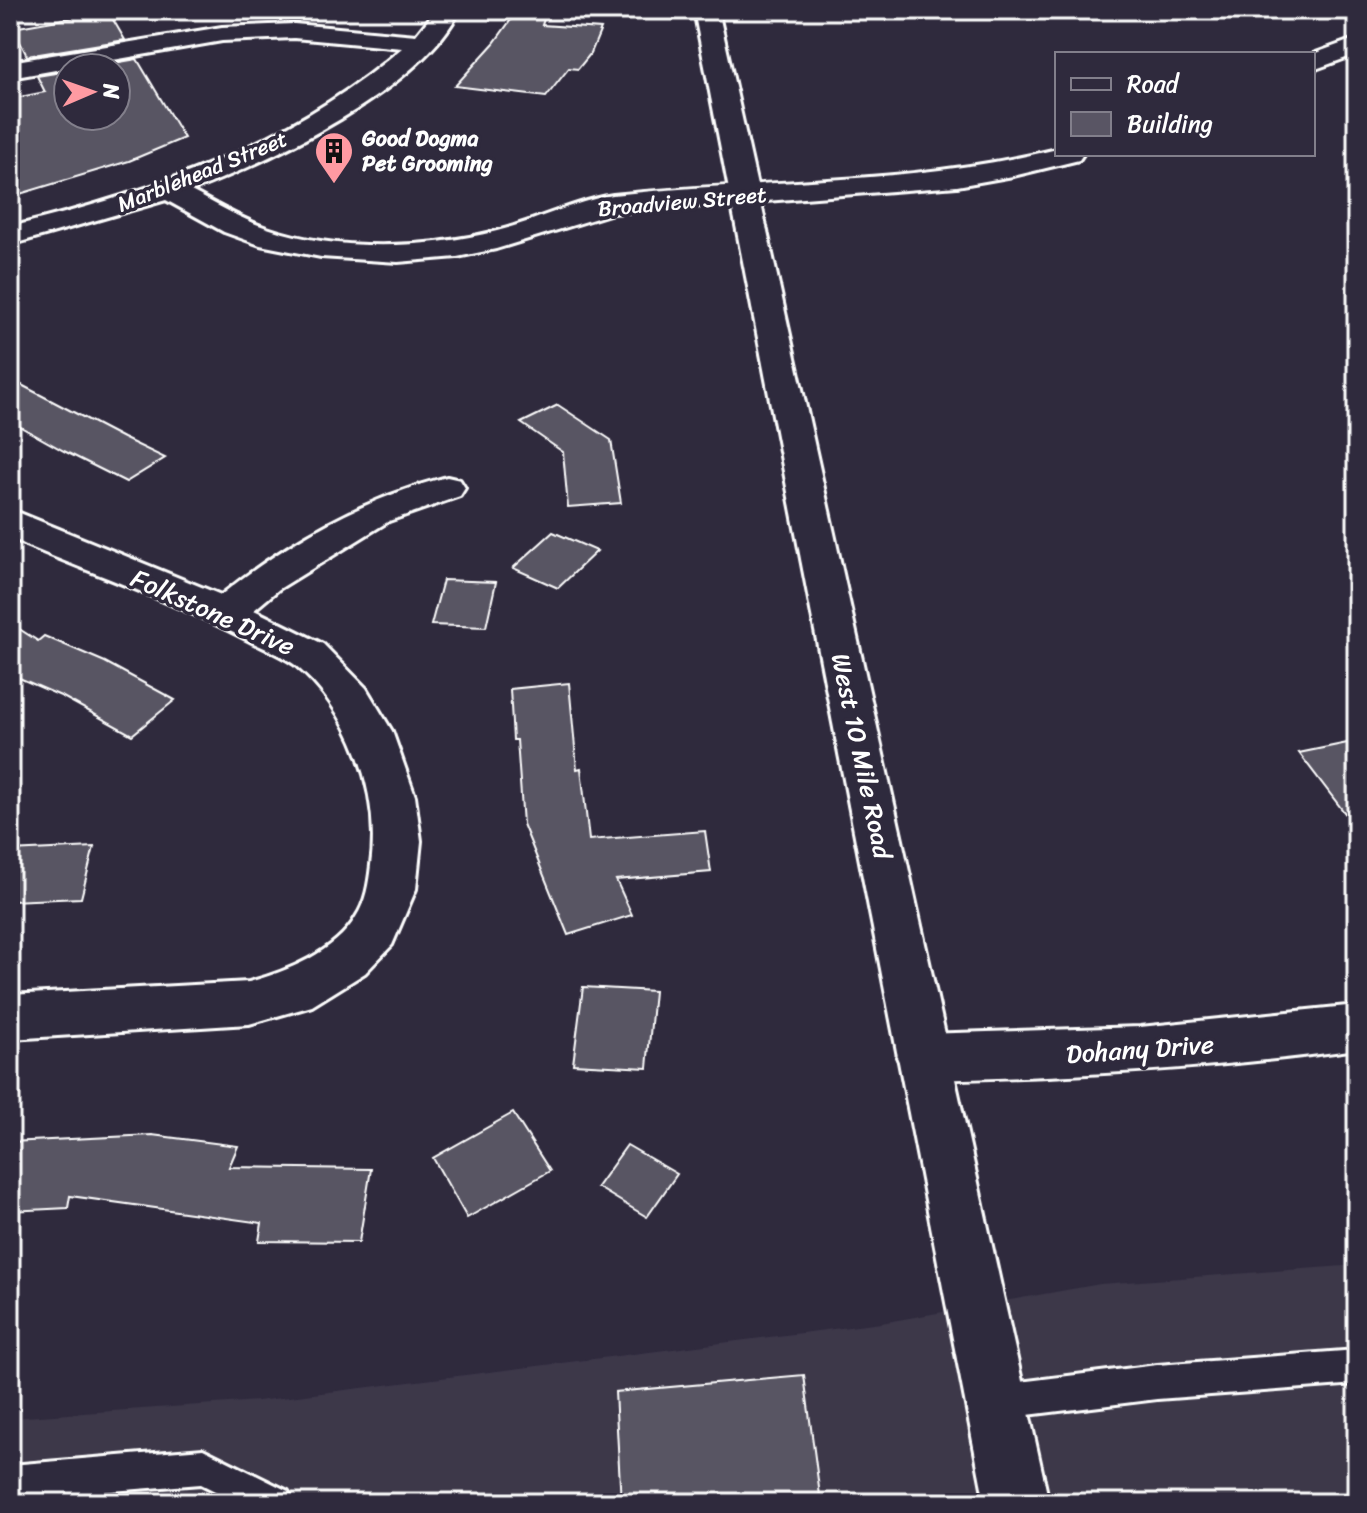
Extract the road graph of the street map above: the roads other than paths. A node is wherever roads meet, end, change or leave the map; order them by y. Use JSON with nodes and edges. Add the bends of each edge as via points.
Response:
{"nodes":[{"id":1,"x":448,"y":10,"type":"edge"},
{"id":2,"x":706,"y":10,"type":"edge"},
{"id":3,"x":423,"y":43,"type":"junction"},
{"id":4,"x":1357,"y":45,"type":"edge"},
{"id":5,"x":1315,"y":62,"type":"edge"},
{"id":6,"x":10,"y":70,"type":"edge"},
{"id":7,"x":1060,"y":156,"type":"edge"},
{"id":8,"x":166,"y":189,"type":"junction"},
{"id":9,"x":745,"y":194,"type":"junction"},
{"id":10,"x":10,"y":236,"type":"edge"},
{"id":11,"x":447,"y":488,"type":"dead end"},
{"id":12,"x":10,"y":521,"type":"edge"},
{"id":13,"x":226,"y":612,"type":"junction"},
{"id":14,"x":10,"y":1017,"type":"edge"},
{"id":15,"x":1357,"y":1027,"type":"edge"},
{"id":16,"x":923,"y":1057,"type":"junction"},
{"id":17,"x":1357,"y":1367,"type":"edge"},
{"id":18,"x":994,"y":1402,"type":"junction"},
{"id":19,"x":10,"y":1482,"type":"edge"},
{"id":20,"x":276,"y":1503,"type":"edge"},
{"id":21,"x":1017,"y":1503,"type":"edge"}],
"edges":[{"from":1,"to":3,"type":"street","name":"Marblehead Street"},
{"from":2,"to":9,"type":"street","name":"West 10 Mile Road"},
{"from":3,"to":6,"type":"street","via":[[256,31]]},
{"from":3,"to":8,"type":"street","name":"Marblehead Street","via":[[375,85],[305,129]]},
{"from":4,"to":5,"type":"street"},
{"from":7,"to":9,"type":"street","name":"Broadview Street","via":[[983,173]]},
{"from":8,"to":9,"type":"street","name":"Broadview Street","via":[[257,235],[307,246],[407,254],[510,236],[610,204]]},
{"from":8,"to":10,"type":"street","name":"Marblehead Street"},
{"from":9,"to":16,"type":"street","name":"West 10 Mile Road"},
{"from":11,"to":13,"type":"street","via":[[376,513],[265,580]]},
{"from":12,"to":13,"type":"street","name":"Folkstone Drive"},
{"from":13,"to":14,"type":"street","name":"Folkstone Drive","via":[[308,654],[351,699],[370,731],[392,796],[398,841],[392,889],[375,931],[347,959],[294,991],[249,1003]]},
{"from":15,"to":16,"type":"street","name":"Dohany Drive","via":[[1254,1042],[1041,1056]]},
{"from":16,"to":18,"type":"street","name":"West 10 Mile Road"},
{"from":17,"to":18,"type":"lane","via":[[1157,1382]]},
{"from":18,"to":21,"type":"street","name":"West 10 Mile Road"},
{"from":19,"to":20,"type":"lane","via":[[203,1466]]}]}
